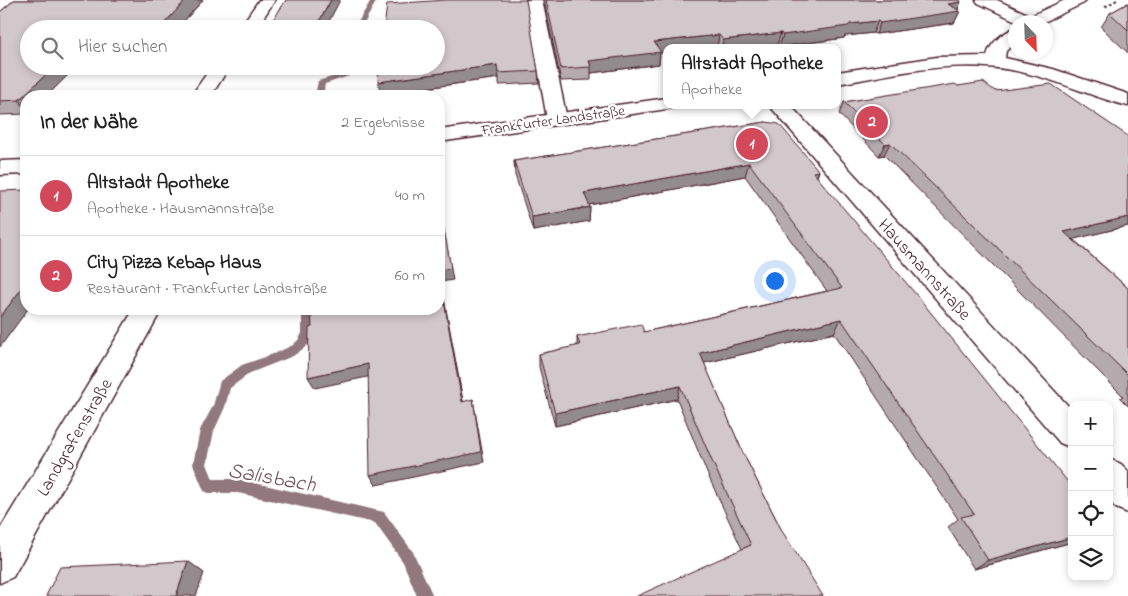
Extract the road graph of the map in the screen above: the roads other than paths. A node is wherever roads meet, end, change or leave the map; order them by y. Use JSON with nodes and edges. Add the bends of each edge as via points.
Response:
{"nodes":[{"id":1,"x":266,"y":0,"type":"edge"},
{"id":2,"x":534,"y":0,"type":"edge"},
{"id":3,"x":984,"y":0,"type":"edge"},
{"id":4,"x":1078,"y":0,"type":"edge"},
{"id":5,"x":1016,"y":15,"type":"edge"},
{"id":6,"x":1046,"y":15,"type":"edge"},
{"id":7,"x":253,"y":20,"type":"edge"},
{"id":8,"x":1008,"y":40,"type":"edge"},
{"id":9,"x":995,"y":62,"type":"junction"},
{"id":10,"x":215,"y":75,"type":"edge"},
{"id":11,"x":841,"y":77,"type":"edge"},
{"id":12,"x":205,"y":90,"type":"edge"},
{"id":13,"x":1119,"y":97,"type":"edge"},
{"id":14,"x":663,"y":105,"type":"edge"},
{"id":15,"x":1128,"y":105,"type":"edge"},
{"id":16,"x":783,"y":109,"type":"edge"},
{"id":17,"x":557,"y":119,"type":"junction"},
{"id":18,"x":445,"y":135,"type":"edge"},
{"id":19,"x":20,"y":167,"type":"edge"},
{"id":20,"x":0,"y":168,"type":"edge"},
{"id":21,"x":145,"y":315,"type":"edge"},
{"id":22,"x":1068,"y":429,"type":"edge"},
{"id":23,"x":1113,"y":479,"type":"edge"},
{"id":24,"x":1128,"y":496,"type":"edge"},
{"id":25,"x":0,"y":564,"type":"edge"}],
"edges":[{"from":1,"to":7,"type":"street"},
{"from":2,"to":17,"type":"street"},
{"from":3,"to":5,"type":"street"},
{"from":4,"to":6,"type":"street"},
{"from":8,"to":9,"type":"street","via":[[997,49]]},
{"from":9,"to":11,"type":"street","via":[[962,60]]},
{"from":9,"to":13,"type":"street"},
{"from":10,"to":12,"type":"street"},
{"from":13,"to":15,"type":"street"},
{"from":14,"to":17,"type":"street","name":"Frankfurter Landstraße"},
{"from":16,"to":22,"type":"street","name":"Hausmannstraße"},
{"from":17,"to":18,"type":"street","name":"Frankfurter Landstraße"},
{"from":19,"to":20,"type":"street"},
{"from":21,"to":25,"type":"street","name":"Landgrafenstraße"},
{"from":23,"to":24,"type":"street"}]}
